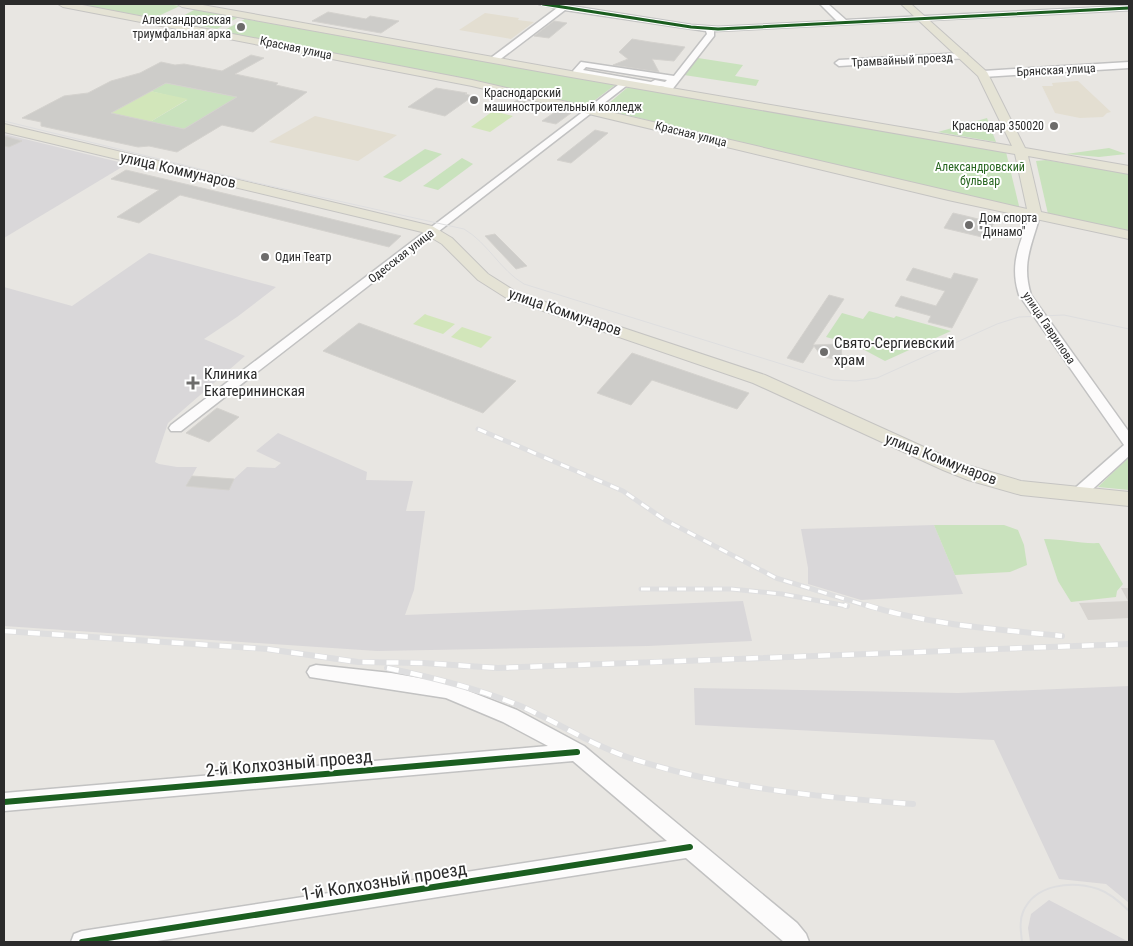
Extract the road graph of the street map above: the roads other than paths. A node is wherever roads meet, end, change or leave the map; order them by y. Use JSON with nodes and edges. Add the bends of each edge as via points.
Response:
{"nodes":[{"id":1,"x":63,"y":4,"type":"edge"},
{"id":2,"x":182,"y":4,"type":"edge"},
{"id":3,"x":543,"y":4,"type":"edge"},
{"id":4,"x":824,"y":4,"type":"edge"},
{"id":5,"x":906,"y":4,"type":"edge"},
{"id":6,"x":1081,"y":4,"type":"edge"},
{"id":7,"x":1122,"y":4,"type":"edge"},
{"id":8,"x":197,"y":6,"type":"junction"},
{"id":9,"x":263,"y":7,"type":"dead end"},
{"id":10,"x":564,"y":7,"type":"junction"},
{"id":11,"x":1129,"y":7,"type":"edge"},
{"id":12,"x":1092,"y":9,"type":"junction"},
{"id":13,"x":247,"y":15,"type":"junction"},
{"id":14,"x":923,"y":18,"type":"junction"},
{"id":15,"x":164,"y":22,"type":"junction"},
{"id":16,"x":843,"y":22,"type":"junction"},
{"id":17,"x":710,"y":29,"type":"junction"},
{"id":18,"x":217,"y":32,"type":"junction"},
{"id":19,"x":964,"y":56,"type":"junction"},
{"id":20,"x":495,"y":60,"type":"junction"},
{"id":21,"x":839,"y":63,"type":"dead end"},
{"id":22,"x":1129,"y":65,"type":"edge"},
{"id":23,"x":983,"y":74,"type":"junction"},
{"id":24,"x":626,"y":83,"type":"junction"},
{"id":25,"x":669,"y":84,"type":"junction"},
{"id":26,"x":591,"y":110,"type":"junction"},
{"id":27,"x":4,"y":128,"type":"edge"},
{"id":28,"x":1039,"y":154,"type":"joint"},
{"id":29,"x":1021,"y":156,"type":"junction"},
{"id":30,"x":1129,"y":159,"type":"edge"},
{"id":31,"x":1076,"y":160,"type":"junction"},
{"id":32,"x":1129,"y":170,"type":"edge"},
{"id":33,"x":1035,"y":214,"type":"junction"},
{"id":34,"x":433,"y":232,"type":"junction"},
{"id":35,"x":1129,"y":235,"type":"edge"},
{"id":36,"x":176,"y":428,"type":"dead end"},
{"id":37,"x":1129,"y":442,"type":"edge"},
{"id":38,"x":1129,"y":448,"type":"edge"},
{"id":39,"x":1079,"y":493,"type":"junction"},
{"id":40,"x":1129,"y":499,"type":"edge"},
{"id":41,"x":316,"y":672,"type":"dead end"},
{"id":42,"x":577,"y":752,"type":"junction"},
{"id":43,"x":4,"y":802,"type":"edge"},
{"id":44,"x":690,"y":847,"type":"junction"},
{"id":45,"x":82,"y":942,"type":"edge"},
{"id":46,"x":798,"y":942,"type":"edge"}],
"edges":[{"from":1,"to":15,"type":"main road","name":"Красная улица"},
{"from":2,"to":8,"type":"main road","name":"Красная улица"},
{"from":3,"to":10,"type":"street"},
{"from":4,"to":16,"type":"street"},
{"from":5,"to":14,"type":"main road"},
{"from":6,"to":12,"type":"street"},
{"from":7,"to":11,"type":"street"},
{"from":8,"to":13,"type":"main road","name":"Красная улица"},
{"from":8,"to":15,"type":"main road"},
{"from":9,"to":13,"type":"main road"},
{"from":10,"to":17,"type":"street"},
{"from":10,"to":20,"type":"street"},
{"from":11,"to":12,"type":"street"},
{"from":12,"to":14,"type":"street"},
{"from":13,"to":18,"type":"main road"},
{"from":13,"to":20,"type":"main road","name":"Красная улица"},
{"from":14,"to":16,"type":"street"},
{"from":14,"to":19,"type":"main road"},
{"from":15,"to":18,"type":"main road","name":"Красная улица"},
{"from":16,"to":17,"type":"street"},
{"from":17,"to":25,"type":"street","via":[[711,34]]},
{"from":18,"to":26,"type":"main road","name":"Красная улица"},
{"from":19,"to":21,"type":"street","name":"Трамвайный проезд"},
{"from":19,"to":23,"type":"main road"},
{"from":20,"to":24,"type":"main road","name":"Красная улица"},
{"from":22,"to":23,"type":"street","name":"Брянская улица"},
{"from":23,"to":29,"type":"main road"},
{"from":24,"to":25,"type":"main road","name":"Красная улица"},
{"from":24,"to":26,"type":"street","name":"Одесская улица"},
{"from":25,"to":25,"type":"street","name":"Красная улица","via":[[584,64],[578,71],[653,86],[655,83],[667,85],[672,79]]},
{"from":25,"to":29,"type":"main road","name":"Красная улица"},
{"from":26,"to":33,"type":"main road","name":"Красная улица"},
{"from":26,"to":34,"type":"street","name":"Одесская улица"},
{"from":27,"to":34,"type":"main road","name":"улица Коммунаров"},
{"from":28,"to":29,"type":"main road"},
{"from":28,"to":31,"type":"main road"},
{"from":29,"to":33,"type":"main road"},
{"from":30,"to":31,"type":"main road"},
{"from":31,"to":32,"type":"main road"},
{"from":33,"to":35,"type":"main road","name":"Красная улица"},
{"from":33,"to":37,"type":"street","name":"улица Гаврилова","via":[[1018,266],[1020,283],[1025,295]]},
{"from":34,"to":36,"type":"street","name":"Одесская улица"},
{"from":34,"to":39,"type":"main road","name":"улица Коммунаров","via":[[446,240],[491,283],[520,298],[759,379],[902,446],[975,475],[1020,488]]},
{"from":38,"to":39,"type":"street"},
{"from":39,"to":40,"type":"main road","name":"улица Коммунаров"},
{"from":41,"to":42,"type":"street","via":[[448,691],[510,716]]},
{"from":42,"to":43,"type":"street","name":"2-й Колхозный проезд"},
{"from":42,"to":44,"type":"street"},
{"from":44,"to":45,"type":"street","name":"1-й Колхозный проезд"},
{"from":44,"to":46,"type":"street"}]}
